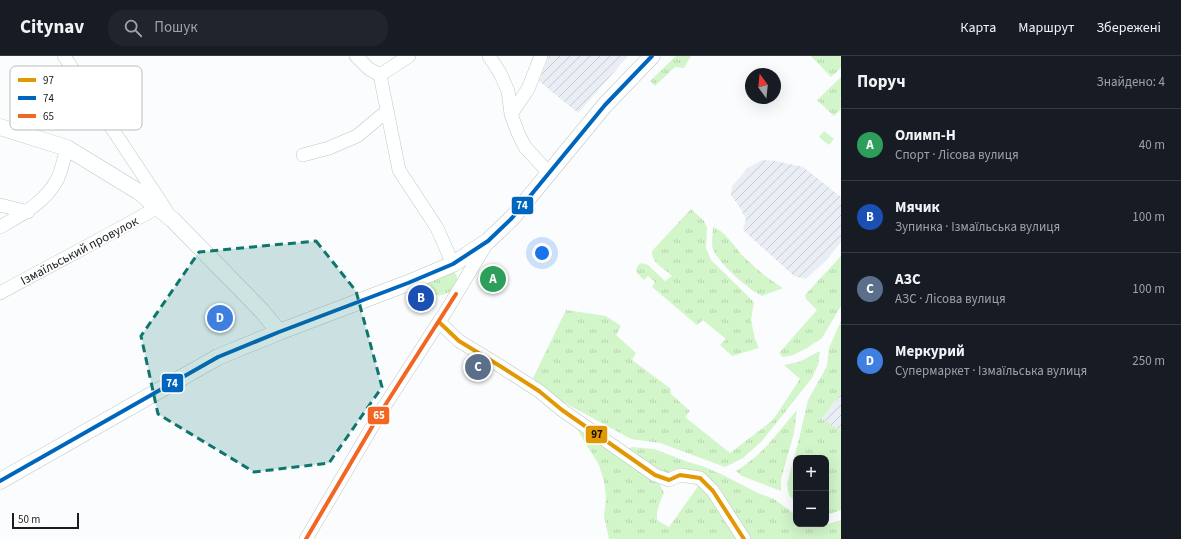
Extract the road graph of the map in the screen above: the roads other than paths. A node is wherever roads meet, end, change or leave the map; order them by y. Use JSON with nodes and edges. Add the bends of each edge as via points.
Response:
{"nodes":[{"id":1,"x":64,"y":56,"type":"edge"},
{"id":2,"x":356,"y":56,"type":"edge"},
{"id":3,"x":409,"y":56,"type":"edge"},
{"id":4,"x":489,"y":56,"type":"edge"},
{"id":5,"x":541,"y":56,"type":"edge"},
{"id":6,"x":652,"y":56,"type":"edge"},
{"id":7,"x":71,"y":66,"type":"edge"},
{"id":8,"x":380,"y":75,"type":"junction"},
{"id":9,"x":387,"y":111,"type":"junction"},
{"id":10,"x":512,"y":114,"type":"junction"},
{"id":11,"x":0,"y":127,"type":"edge"},
{"id":12,"x":113,"y":130,"type":"edge"},
{"id":13,"x":67,"y":148,"type":"junction"},
{"id":14,"x":303,"y":155,"type":"dead end"},
{"id":15,"x":549,"y":173,"type":"junction"},
{"id":16,"x":0,"y":205,"type":"edge"},
{"id":17,"x":158,"y":207,"type":"junction"},
{"id":18,"x":28,"y":212,"type":"junction"},
{"id":19,"x":173,"y":220,"type":"junction"},
{"id":20,"x":0,"y":227,"type":"edge"},
{"id":21,"x":488,"y":242,"type":"junction"},
{"id":22,"x":453,"y":264,"type":"junction"},
{"id":23,"x":0,"y":293,"type":"edge"},
{"id":24,"x":439,"y":322,"type":"junction"},
{"id":25,"x":279,"y":332,"type":"junction"},
{"id":26,"x":0,"y":481,"type":"edge"},
{"id":27,"x":306,"y":539,"type":"edge"},
{"id":28,"x":744,"y":539,"type":"edge"}],
"edges":[{"from":1,"to":7,"type":"street"},
{"from":2,"to":8,"type":"street","via":[[369,69]]},
{"from":3,"to":8,"type":"street"},
{"from":4,"to":10,"type":"street","via":[[508,91]]},
{"from":5,"to":10,"type":"street","via":[[528,89]]},
{"from":6,"to":15,"type":"main road","via":[[605,105]]},
{"from":8,"to":9,"type":"street"},
{"from":9,"to":14,"type":"street","via":[[357,136],[329,148]]},
{"from":9,"to":22,"type":"street","via":[[399,170],[437,228]]},
{"from":10,"to":15,"type":"street","via":[[524,147]]},
{"from":11,"to":13,"type":"main road"},
{"from":12,"to":19,"type":"street"},
{"from":13,"to":17,"type":"main road","via":[[120,179]]},
{"from":13,"to":18,"type":"street","via":[[58,177],[48,193]]},
{"from":15,"to":21,"type":"main road","via":[[512,218]]},
{"from":16,"to":18,"type":"street"},
{"from":17,"to":19,"type":"main road"},
{"from":17,"to":23,"type":"street","name":"Ізмаїльський провулок","via":[[120,230]]},
{"from":18,"to":20,"type":"street"},
{"from":19,"to":25,"type":"main road","via":[[262,311]]},
{"from":21,"to":22,"type":"main road"},
{"from":21,"to":24,"type":"street"},
{"from":22,"to":25,"type":"main road"},
{"from":24,"to":27,"type":"street","via":[[382,410]]},
{"from":24,"to":28,"type":"street","via":[[459,341],[539,392],[655,475],[669,480],[680,475],[700,478],[713,491]]},
{"from":25,"to":26,"type":"main road","via":[[218,357]]}]}
